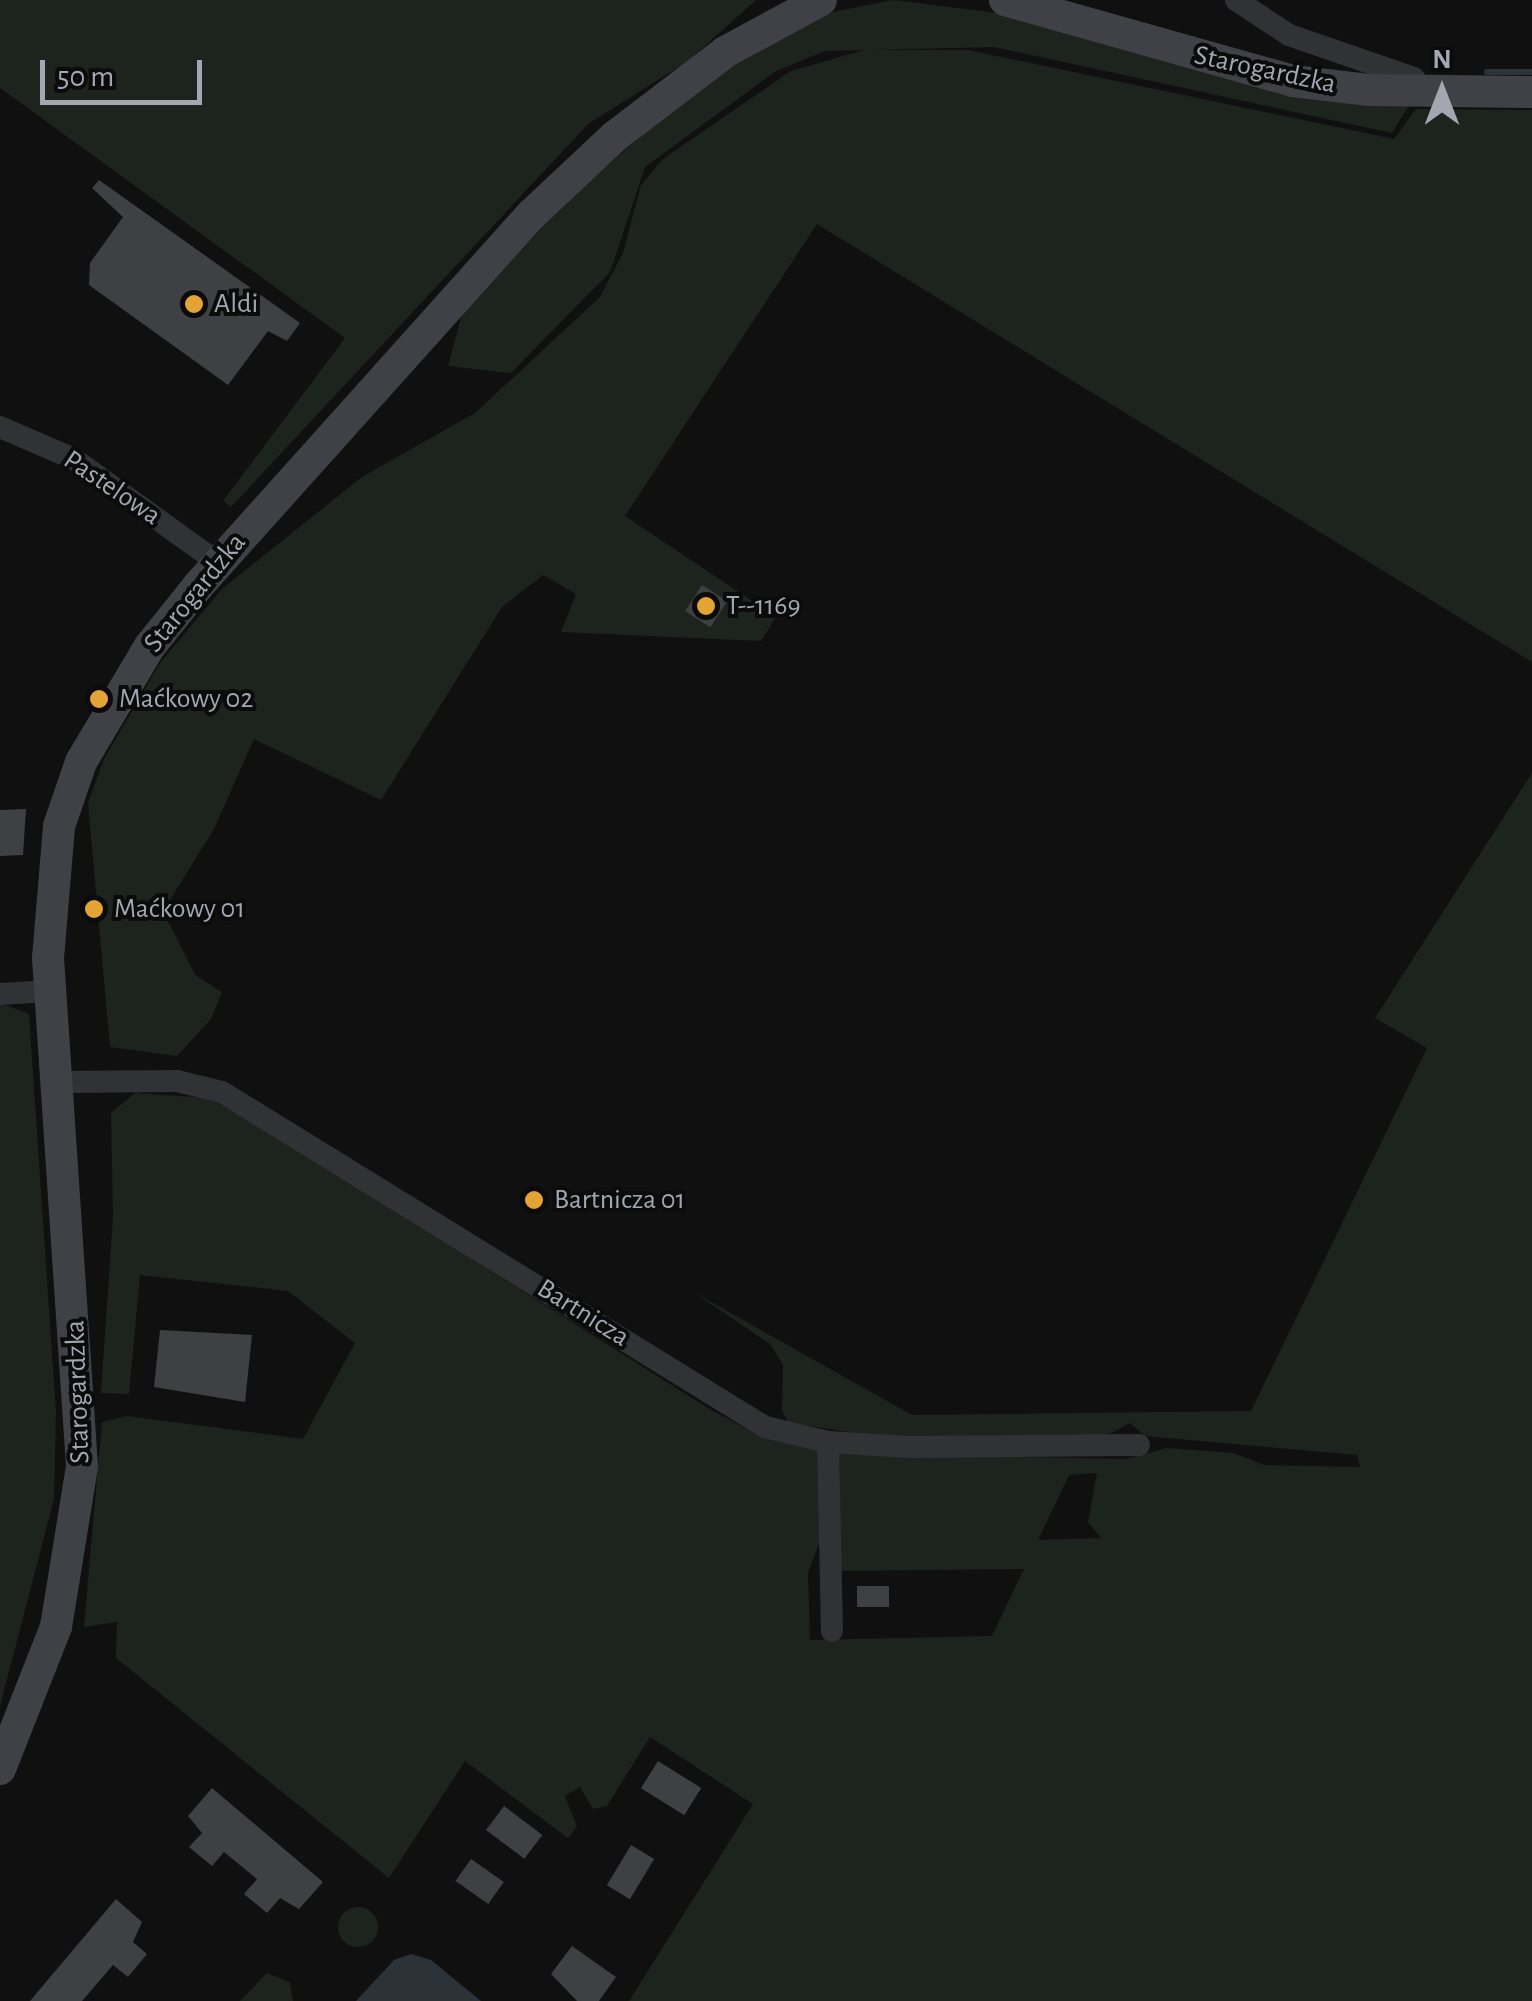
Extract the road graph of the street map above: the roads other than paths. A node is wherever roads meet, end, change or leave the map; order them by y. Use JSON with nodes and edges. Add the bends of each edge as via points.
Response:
{"nodes":[{"id":1,"x":822,"y":0,"type":"edge"},
{"id":2,"x":1005,"y":0,"type":"edge"},
{"id":3,"x":1236,"y":0,"type":"edge"},
{"id":4,"x":1423,"y":91,"type":"junction"},
{"id":5,"x":1532,"y":92,"type":"edge"},
{"id":6,"x":0,"y":426,"type":"edge"},
{"id":7,"x":217,"y":562,"type":"junction"},
{"id":8,"x":49,"y":992,"type":"junction"},
{"id":9,"x":0,"y":994,"type":"edge"},
{"id":10,"x":56,"y":1082,"type":"junction"},
{"id":11,"x":828,"y":1442,"type":"junction"},
{"id":12,"x":1139,"y":1445,"type":"dead end"},
{"id":13,"x":832,"y":1631,"type":"dead end"},
{"id":14,"x":0,"y":1769,"type":"edge"}],
"edges":[{"from":1,"to":7,"type":"main road","name":"Starogardzka","via":[[724,52],[586,160]]},
{"from":2,"to":4,"type":"main road","name":"Starogardzka","via":[[1293,81]]},
{"from":3,"to":4,"type":"street","via":[[1290,35],[1414,78]]},
{"from":4,"to":5,"type":"main road","name":"Starogardzka"},
{"from":6,"to":7,"type":"street","name":"Pastelowa","via":[[74,459]]},
{"from":7,"to":8,"type":"main road","name":"Starogardzka","via":[[150,646],[81,762],[59,826],[51,880]]},
{"from":8,"to":9,"type":"street"},
{"from":8,"to":10,"type":"main road","name":"Starogardzka"},
{"from":10,"to":11,"type":"street","name":"Bartnicza","via":[[177,1081],[222,1092],[765,1427]]},
{"from":10,"to":14,"type":"main road","name":"Starogardzka","via":[[82,1466],[56,1627]]},
{"from":11,"to":12,"type":"street","name":"Bartnicza"},
{"from":11,"to":13,"type":"street"}]}
